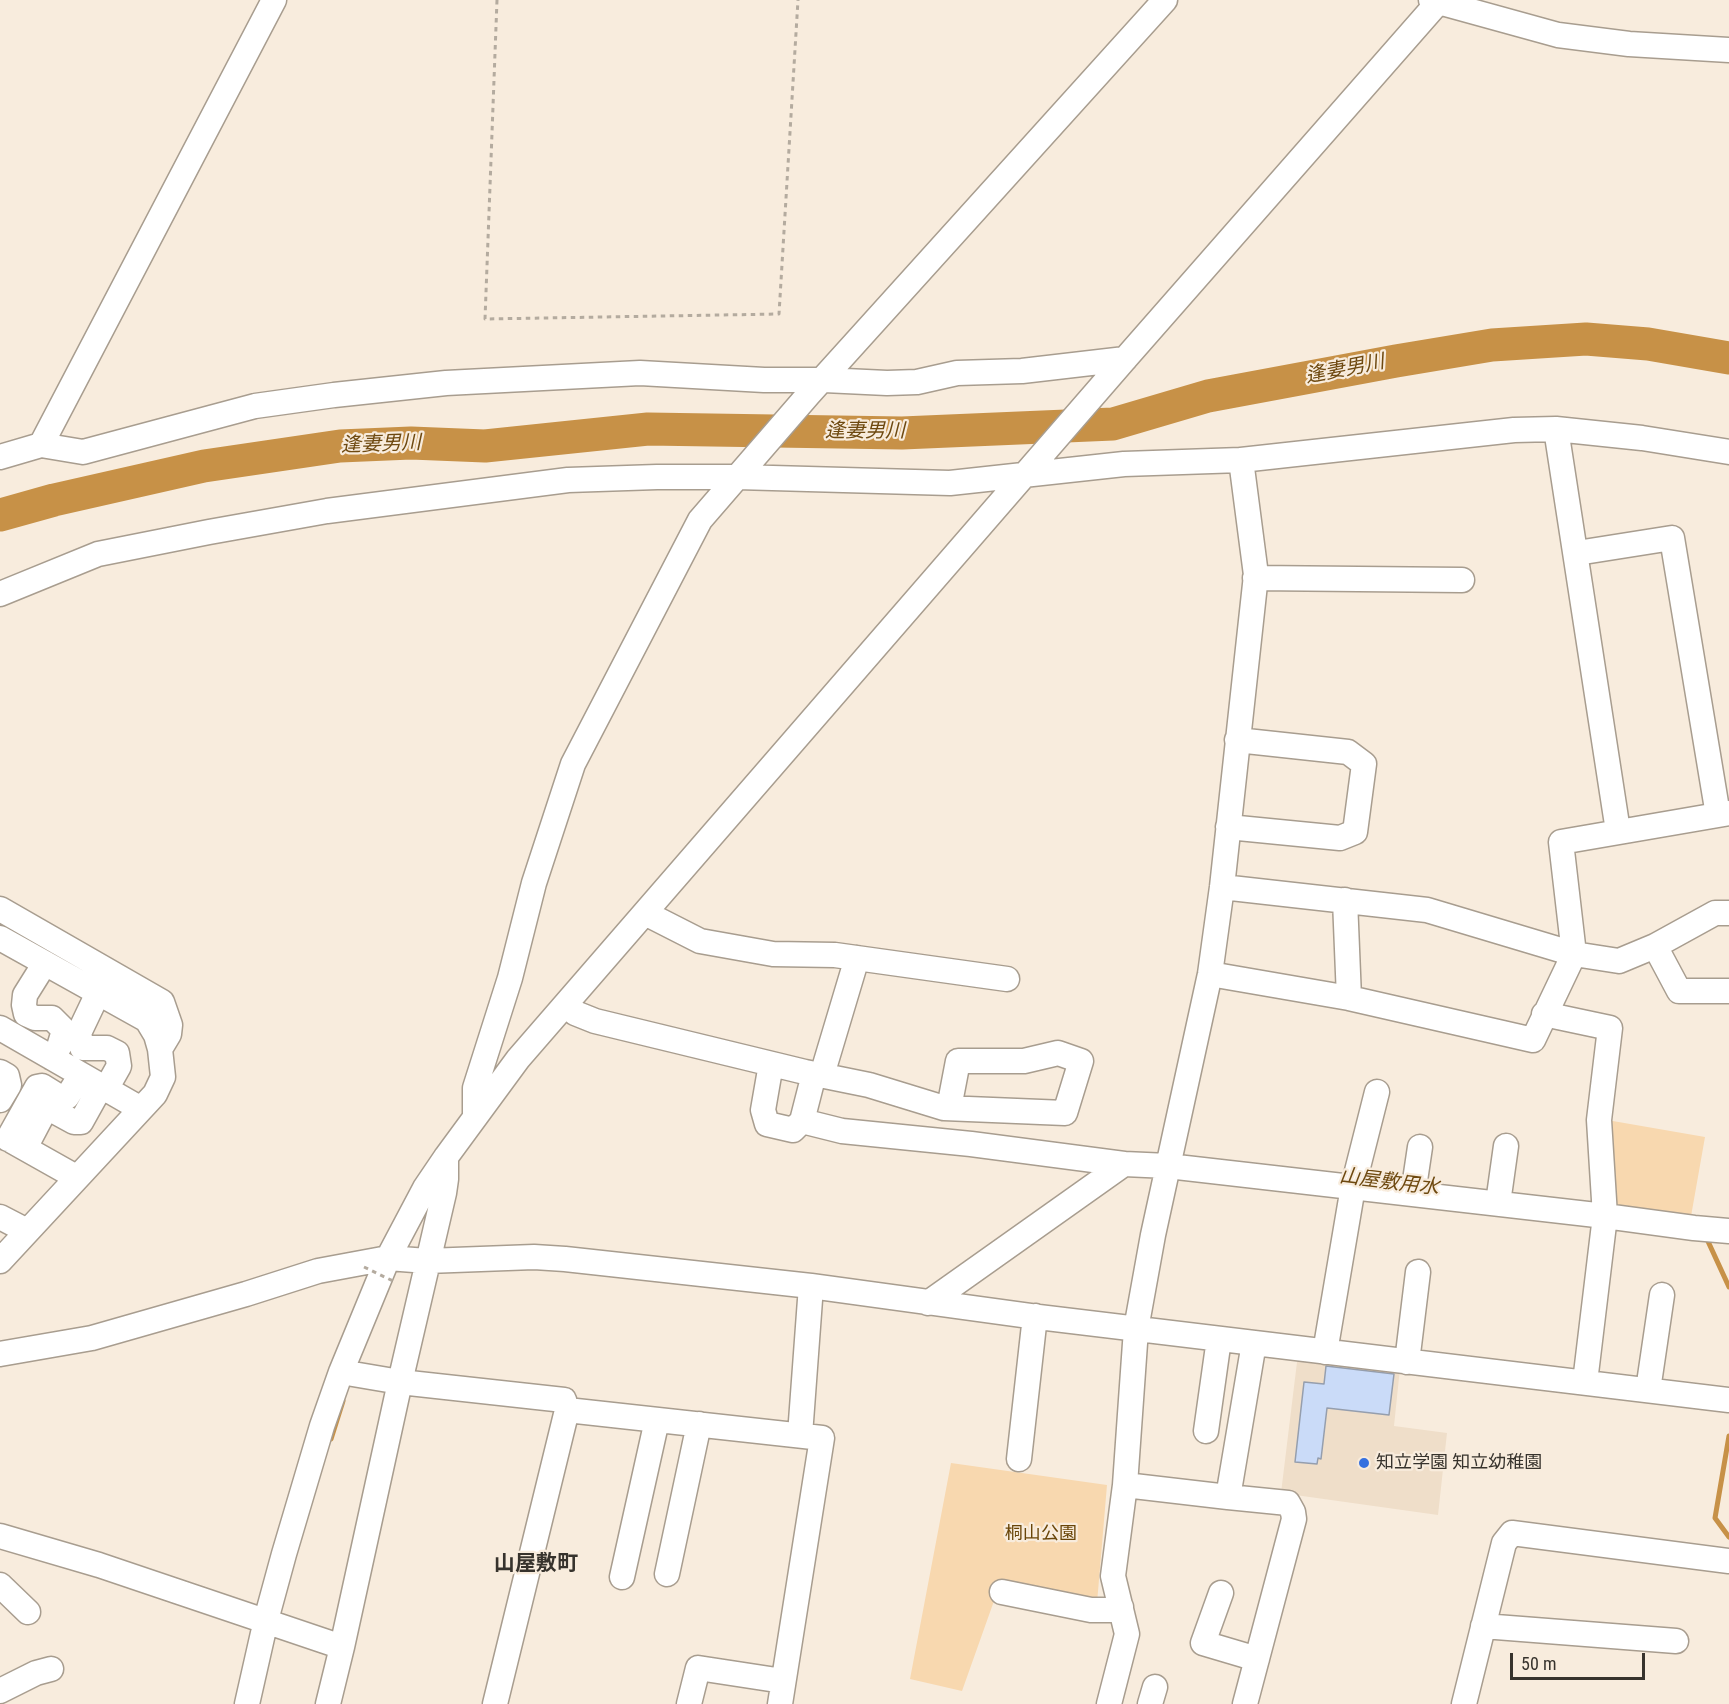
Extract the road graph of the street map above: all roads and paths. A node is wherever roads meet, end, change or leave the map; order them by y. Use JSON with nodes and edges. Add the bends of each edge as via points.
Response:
{"nodes":[{"id":1,"x":274,"y":0,"type":"edge"},
{"id":2,"x":497,"y":0,"type":"edge"},
{"id":3,"x":798,"y":0,"type":"edge"},
{"id":4,"x":1165,"y":0,"type":"edge"},
{"id":5,"x":1437,"y":1,"type":"edge"},
{"id":6,"x":1729,"y":50,"type":"edge"},
{"id":7,"x":1120,"y":365,"type":"junction"},
{"id":8,"x":817,"y":387,"type":"junction"},
{"id":9,"x":1556,"y":429,"type":"junction"},
{"id":10,"x":41,"y":445,"type":"junction"},
{"id":11,"x":1729,"y":452,"type":"edge"},
{"id":12,"x":0,"y":457,"type":"edge"},
{"id":13,"x":1241,"y":460,"type":"junction"},
{"id":14,"x":1030,"y":470,"type":"junction"},
{"id":15,"x":740,"y":473,"type":"junction"},
{"id":16,"x":1577,"y":553,"type":"junction"},
{"id":17,"x":1256,"y":578,"type":"junction"},
{"id":18,"x":1462,"y":580,"type":"dead end"},
{"id":19,"x":0,"y":594,"type":"edge"},
{"id":20,"x":1237,"y":740,"type":"junction"},
{"id":21,"x":1724,"y":814,"type":"edge"},
{"id":22,"x":1228,"y":827,"type":"junction"},
{"id":23,"x":1618,"y":831,"type":"junction"},
{"id":24,"x":1222,"y":887,"type":"junction"},
{"id":25,"x":1345,"y":900,"type":"junction"},
{"id":26,"x":0,"y":909,"type":"edge"},
{"id":27,"x":1729,"y":912,"type":"edge"},
{"id":28,"x":645,"y":913,"type":"junction"},
{"id":29,"x":0,"y":938,"type":"edge"},
{"id":30,"x":1655,"y":946,"type":"junction"},
{"id":31,"x":1574,"y":954,"type":"junction"},
{"id":32,"x":857,"y":958,"type":"junction"},
{"id":33,"x":45,"y":963,"type":"junction"},
{"id":34,"x":1210,"y":975,"type":"junction"},
{"id":35,"x":1007,"y":979,"type":"dead end"},
{"id":36,"x":1729,"y":991,"type":"edge"},
{"id":37,"x":98,"y":993,"type":"junction"},
{"id":38,"x":1349,"y":998,"type":"junction"},
{"id":39,"x":566,"y":1004,"type":"junction"},
{"id":40,"x":1544,"y":1014,"type":"junction"},
{"id":41,"x":0,"y":1028,"type":"edge"},
{"id":42,"x":160,"y":1049,"type":"junction"},
{"id":43,"x":52,"y":1058,"type":"junction"},
{"id":44,"x":771,"y":1064,"type":"junction"},
{"id":45,"x":0,"y":1072,"type":"edge"},
{"id":46,"x":818,"y":1074,"type":"junction"},
{"id":47,"x":96,"y":1083,"type":"junction"},
{"id":48,"x":1377,"y":1092,"type":"dead end"},
{"id":49,"x":0,"y":1100,"type":"edge"},
{"id":50,"x":949,"y":1108,"type":"junction"},
{"id":51,"x":141,"y":1109,"type":"junction"},
{"id":52,"x":475,"y":1116,"type":"junction"},
{"id":53,"x":802,"y":1121,"type":"junction"},
{"id":54,"x":11,"y":1140,"type":"edge"},
{"id":55,"x":1506,"y":1146,"type":"dead end"},
{"id":56,"x":1420,"y":1147,"type":"dead end"},
{"id":57,"x":446,"y":1157,"type":"junction"},
{"id":58,"x":1124,"y":1164,"type":"junction"},
{"id":59,"x":1168,"y":1166,"type":"junction"},
{"id":60,"x":76,"y":1177,"type":"junction"},
{"id":61,"x":1353,"y":1187,"type":"junction"},
{"id":62,"x":1413,"y":1194,"type":"junction"},
{"id":63,"x":1498,"y":1203,"type":"junction"},
{"id":64,"x":0,"y":1216,"type":"edge"},
{"id":65,"x":1605,"y":1216,"type":"junction"},
{"id":66,"x":1729,"y":1231,"type":"edge"},
{"id":67,"x":27,"y":1232,"type":"junction"},
{"id":68,"x":0,"y":1261,"type":"edge"},
{"id":69,"x":428,"y":1261,"type":"junction"},
{"id":70,"x":364,"y":1267,"type":"dead end"},
{"id":71,"x":391,"y":1269,"type":"junction"},
{"id":72,"x":1418,"y":1272,"type":"dead end"},
{"id":73,"x":811,"y":1286,"type":"junction"},
{"id":74,"x":1662,"y":1295,"type":"dead end"},
{"id":75,"x":928,"y":1303,"type":"junction"},
{"id":76,"x":1035,"y":1316,"type":"junction"},
{"id":77,"x":1136,"y":1329,"type":"junction"},
{"id":78,"x":1219,"y":1339,"type":"junction"},
{"id":79,"x":1254,"y":1343,"type":"junction"},
{"id":80,"x":1325,"y":1352,"type":"junction"},
{"id":81,"x":0,"y":1354,"type":"edge"},
{"id":82,"x":1407,"y":1362,"type":"junction"},
{"id":83,"x":341,"y":1372,"type":"junction"},
{"id":84,"x":400,"y":1382,"type":"junction"},
{"id":85,"x":1585,"y":1382,"type":"junction"},
{"id":86,"x":1648,"y":1390,"type":"junction"},
{"id":87,"x":1729,"y":1398,"type":"edge"},
{"id":88,"x":567,"y":1410,"type":"junction"},
{"id":89,"x":657,"y":1420,"type":"junction"},
{"id":90,"x":699,"y":1425,"type":"junction"},
{"id":91,"x":1206,"y":1431,"type":"dead end"},
{"id":92,"x":800,"y":1435,"type":"junction"},
{"id":93,"x":1019,"y":1459,"type":"dead end"},
{"id":94,"x":1125,"y":1485,"type":"junction"},
{"id":95,"x":1228,"y":1497,"type":"junction"},
{"id":96,"x":0,"y":1536,"type":"edge"},
{"id":97,"x":1729,"y":1561,"type":"edge"},
{"id":98,"x":667,"y":1574,"type":"dead end"},
{"id":99,"x":622,"y":1577,"type":"dead end"},
{"id":100,"x":0,"y":1585,"type":"edge"},
{"id":101,"x":1002,"y":1592,"type":"dead end"},
{"id":102,"x":1221,"y":1593,"type":"dead end"},
{"id":103,"x":1121,"y":1606,"type":"junction"},
{"id":104,"x":28,"y":1612,"type":"dead end"},
{"id":105,"x":266,"y":1620,"type":"junction"},
{"id":106,"x":1483,"y":1626,"type":"junction"},
{"id":107,"x":1676,"y":1641,"type":"dead end"},
{"id":108,"x":342,"y":1647,"type":"junction"},
{"id":109,"x":1257,"y":1659,"type":"junction"},
{"id":110,"x":51,"y":1669,"type":"dead end"},
{"id":111,"x":0,"y":1691,"type":"edge"},
{"id":112,"x":782,"y":1693,"type":"edge"},
{"id":113,"x":247,"y":1704,"type":"edge"},
{"id":114,"x":328,"y":1704,"type":"edge"},
{"id":115,"x":495,"y":1704,"type":"edge"},
{"id":116,"x":689,"y":1704,"type":"edge"},
{"id":117,"x":1109,"y":1704,"type":"edge"},
{"id":118,"x":1245,"y":1704,"type":"edge"},
{"id":119,"x":1464,"y":1704,"type":"edge"}],
"edges":[{"from":1,"to":10,"type":"street"},
{"from":2,"to":3,"type":"path","via":[[486,319],[779,314]]},
{"from":4,"to":8,"type":"street"},
{"from":5,"to":6,"type":"street","via":[[1558,35]]},
{"from":5,"to":7,"type":"street"},
{"from":7,"to":8,"type":"street","via":[[957,373],[917,382]]},
{"from":7,"to":14,"type":"street"},
{"from":8,"to":10,"type":"street","via":[[640,373],[446,383],[255,406],[83,452]]},
{"from":8,"to":15,"type":"street"},
{"from":9,"to":11,"type":"street"},
{"from":9,"to":13,"type":"street","via":[[1514,430]]},
{"from":9,"to":16,"type":"street"},
{"from":10,"to":12,"type":"street"},
{"from":13,"to":14,"type":"street"},
{"from":13,"to":17,"type":"street"},
{"from":14,"to":15,"type":"street","via":[[950,483]]},
{"from":14,"to":28,"type":"street"},
{"from":15,"to":19,"type":"street","via":[[568,480],[327,511],[98,554]]},
{"from":15,"to":52,"type":"street","via":[[700,520],[573,764],[534,882],[510,978],[475,1088]]},
{"from":16,"to":21,"type":"street","via":[[1672,538]]},
{"from":16,"to":23,"type":"street"},
{"from":17,"to":18,"type":"street"},
{"from":17,"to":20,"type":"street"},
{"from":20,"to":22,"type":"street"},
{"from":20,"to":22,"type":"street","via":[[1348,752],[1364,764],[1355,832],[1340,838]]},
{"from":21,"to":23,"type":"street"},
{"from":22,"to":24,"type":"street"},
{"from":23,"to":31,"type":"street","via":[[1561,842]]},
{"from":24,"to":25,"type":"street"},
{"from":24,"to":34,"type":"street"},
{"from":25,"to":31,"type":"street","via":[[1427,910]]},
{"from":25,"to":38,"type":"street"},
{"from":26,"to":42,"type":"street","via":[[162,1002],[170,1025]]},
{"from":27,"to":30,"type":"street","via":[[1715,913]]},
{"from":28,"to":32,"type":"street","via":[[700,941],[773,954]]},
{"from":28,"to":39,"type":"street"},
{"from":29,"to":33,"type":"street"},
{"from":30,"to":31,"type":"street","via":[[1619,961]]},
{"from":30,"to":36,"type":"street","via":[[1679,991]]},
{"from":31,"to":40,"type":"street"},
{"from":32,"to":35,"type":"street"},
{"from":32,"to":46,"type":"street"},
{"from":33,"to":37,"type":"street"},
{"from":33,"to":43,"type":"street","via":[[25,995],[24,1005],[26,1014],[52,1018],[62,1028],[59,1047]]},
{"from":34,"to":38,"type":"street"},
{"from":34,"to":59,"type":"street"},
{"from":37,"to":42,"type":"street","via":[[147,1020]]},
{"from":37,"to":47,"type":"street","via":[[79,1033],[82,1048],[107,1048],[117,1053],[119,1066]]},
{"from":38,"to":40,"type":"street","via":[[1533,1040]]},
{"from":39,"to":44,"type":"street","via":[[575,1013],[596,1021]]},
{"from":39,"to":52,"type":"street"},
{"from":40,"to":65,"type":"street","via":[[1610,1028],[1599,1120]]},
{"from":41,"to":43,"type":"street"},
{"from":42,"to":51,"type":"street","via":[[163,1077],[155,1094]]},
{"from":43,"to":47,"type":"street"},
{"from":44,"to":46,"type":"street"},
{"from":44,"to":53,"type":"street","via":[[763,1110],[767,1124],[793,1130]]},
{"from":45,"to":49,"type":"street","via":[[7,1076],[9,1085]]},
{"from":46,"to":50,"type":"street"},
{"from":46,"to":53,"type":"street"},
{"from":47,"to":51,"type":"street"},
{"from":47,"to":54,"type":"street","via":[[63,1099],[42,1086],[36,1087]]},
{"from":48,"to":61,"type":"street"},
{"from":50,"to":50,"type":"street","via":[[1065,1113],[1081,1061],[1058,1053],[1024,1061],[958,1061]]},
{"from":51,"to":60,"type":"street"},
{"from":52,"to":57,"type":"street"},
{"from":53,"to":58,"type":"street","via":[[842,1131]]},
{"from":54,"to":60,"type":"street"},
{"from":55,"to":63,"type":"street"},
{"from":56,"to":62,"type":"street"},
{"from":57,"to":69,"type":"street","via":[[445,1186]]},
{"from":57,"to":71,"type":"street","via":[[425,1188]]},
{"from":58,"to":59,"type":"street"},
{"from":58,"to":75,"type":"street"},
{"from":59,"to":61,"type":"street"},
{"from":59,"to":77,"type":"street"},
{"from":60,"to":67,"type":"street"},
{"from":61,"to":62,"type":"street"},
{"from":61,"to":80,"type":"street"},
{"from":62,"to":63,"type":"street"},
{"from":63,"to":65,"type":"street"},
{"from":64,"to":67,"type":"street"},
{"from":65,"to":66,"type":"street"},
{"from":65,"to":85,"type":"street"},
{"from":67,"to":68,"type":"street"},
{"from":69,"to":71,"type":"street"},
{"from":69,"to":73,"type":"street","via":[[565,1258]]},
{"from":69,"to":84,"type":"street"},
{"from":70,"to":71,"type":"path","bridge":true},
{"from":71,"to":81,"type":"street","via":[[318,1271],[92,1338]]},
{"from":71,"to":83,"type":"street"},
{"from":72,"to":82,"type":"street"},
{"from":73,"to":75,"type":"street"},
{"from":73,"to":92,"type":"street"},
{"from":74,"to":86,"type":"street"},
{"from":75,"to":76,"type":"street"},
{"from":76,"to":77,"type":"street"},
{"from":76,"to":93,"type":"street"},
{"from":77,"to":78,"type":"street"},
{"from":77,"to":94,"type":"street"},
{"from":78,"to":79,"type":"street"},
{"from":78,"to":91,"type":"street"},
{"from":79,"to":80,"type":"street"},
{"from":79,"to":95,"type":"street"},
{"from":80,"to":82,"type":"street"},
{"from":82,"to":85,"type":"street"},
{"from":83,"to":84,"type":"street"},
{"from":83,"to":105,"type":"street"},
{"from":84,"to":88,"type":"street","via":[[564,1400]]},
{"from":84,"to":108,"type":"street"},
{"from":85,"to":86,"type":"street"},
{"from":86,"to":87,"type":"street"},
{"from":88,"to":89,"type":"street"},
{"from":88,"to":115,"type":"street"},
{"from":89,"to":90,"type":"street"},
{"from":89,"to":99,"type":"street"},
{"from":90,"to":92,"type":"street"},
{"from":90,"to":98,"type":"street"},
{"from":92,"to":112,"type":"street","via":[[822,1438]]},
{"from":94,"to":95,"type":"street"},
{"from":94,"to":103,"type":"street","via":[[1113,1576]]},
{"from":95,"to":109,"type":"street","via":[[1288,1503],[1293,1512]]},
{"from":96,"to":105,"type":"street"},
{"from":97,"to":106,"type":"street","via":[[1512,1533],[1504,1544]]},
{"from":100,"to":104,"type":"street"},
{"from":101,"to":103,"type":"street","via":[[1091,1610]]},
{"from":102,"to":109,"type":"street","via":[[1203,1643]]},
{"from":103,"to":117,"type":"street","via":[[1127,1634]]},
{"from":105,"to":108,"type":"street"},
{"from":105,"to":113,"type":"street"},
{"from":106,"to":107,"type":"street"},
{"from":106,"to":119,"type":"street"},
{"from":108,"to":114,"type":"street"},
{"from":109,"to":118,"type":"street"},
{"from":110,"to":111,"type":"street"},
{"from":112,"to":116,"type":"street","via":[[698,1668]]}]}
